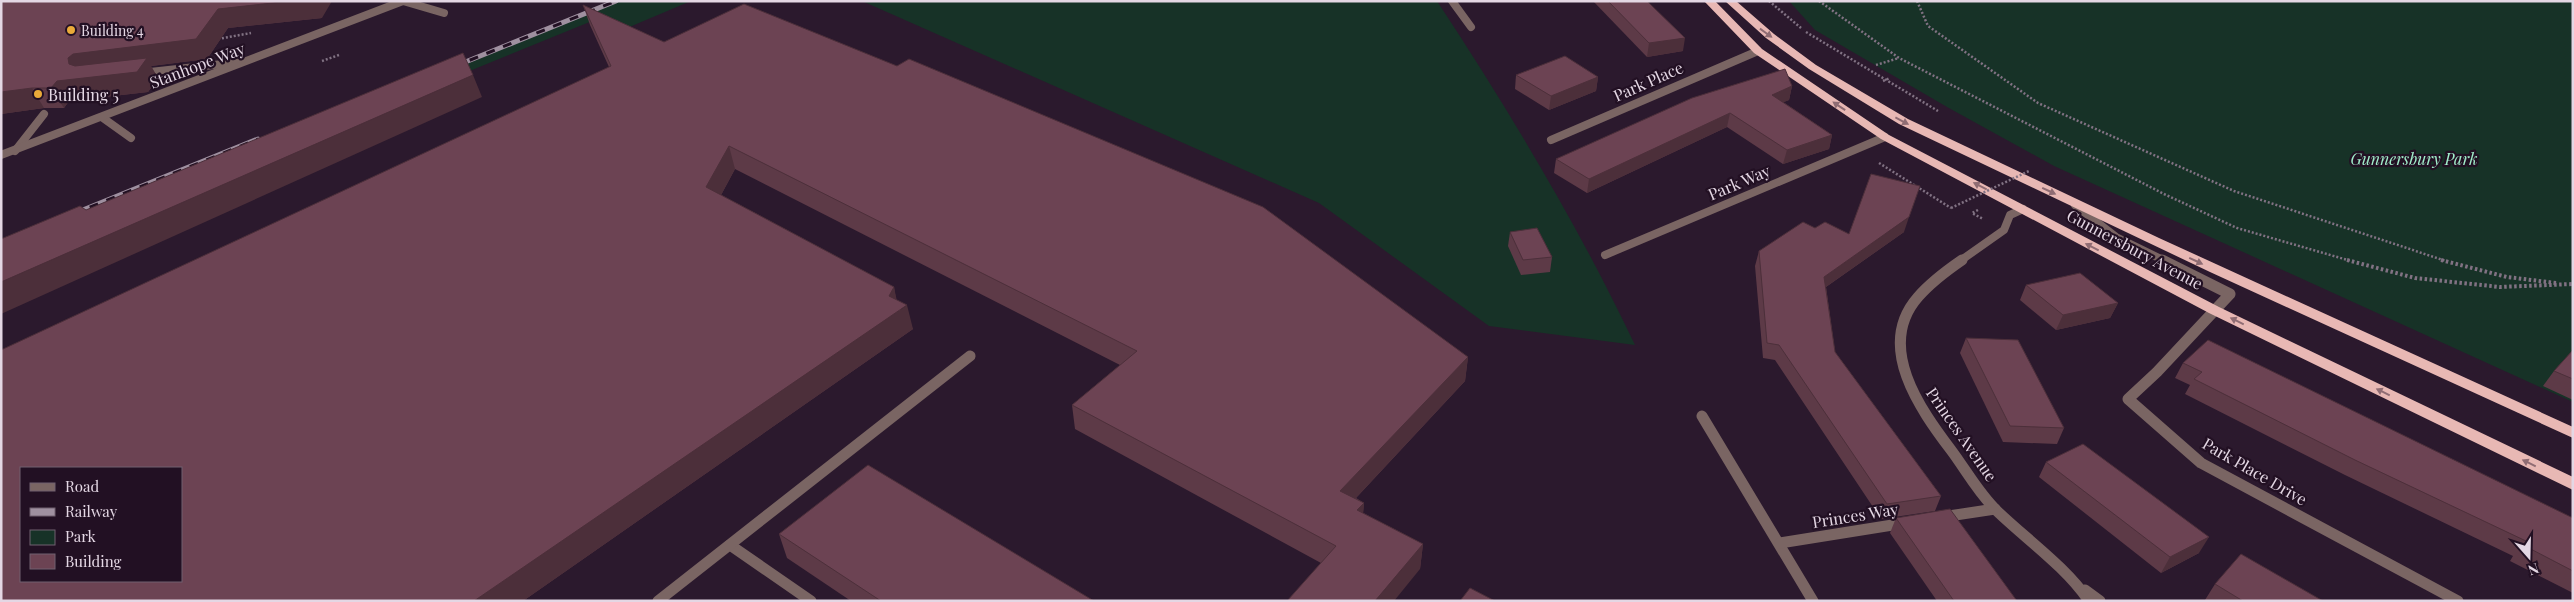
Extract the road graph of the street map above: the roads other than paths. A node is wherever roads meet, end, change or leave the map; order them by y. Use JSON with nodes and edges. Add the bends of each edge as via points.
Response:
{"nodes":[{"id":1,"x":403,"y":1,"type":"edge"},
{"id":2,"x":1452,"y":1,"type":"edge"},
{"id":3,"x":1708,"y":1,"type":"edge"},
{"id":4,"x":1730,"y":1,"type":"edge"},
{"id":5,"x":444,"y":13,"type":"dead end"},
{"id":6,"x":1471,"y":27,"type":"dead end"},
{"id":7,"x":1758,"y":51,"type":"junction"},
{"id":8,"x":251,"y":60,"type":"junction"},
{"id":9,"x":134,"y":74,"type":"edge"},
{"id":10,"x":44,"y":114,"type":"dead end"},
{"id":11,"x":103,"y":118,"type":"junction"},
{"id":12,"x":1885,"y":137,"type":"junction"},
{"id":13,"x":130,"y":138,"type":"dead end"},
{"id":14,"x":1551,"y":140,"type":"dead end"},
{"id":15,"x":16,"y":151,"type":"junction"},
{"id":16,"x":1,"y":155,"type":"edge"},
{"id":17,"x":2073,"y":203,"type":"junction"},
{"id":18,"x":2023,"y":209,"type":"junction"},
{"id":19,"x":1605,"y":255,"type":"dead end"},
{"id":20,"x":2214,"y":310,"type":"junction"},
{"id":21,"x":970,"y":356,"type":"dead end"},
{"id":22,"x":1702,"y":416,"type":"dead end"},
{"id":23,"x":2573,"y":433,"type":"edge"},
{"id":24,"x":2573,"y":484,"type":"edge"},
{"id":25,"x":1995,"y":509,"type":"junction"},
{"id":26,"x":1780,"y":544,"type":"junction"},
{"id":27,"x":730,"y":545,"type":"junction"},
{"id":28,"x":2078,"y":585,"type":"junction"},
{"id":29,"x":658,"y":601,"type":"edge"},
{"id":30,"x":811,"y":601,"type":"edge"},
{"id":31,"x":1813,"y":601,"type":"edge"},
{"id":32,"x":2089,"y":601,"type":"edge"},
{"id":33,"x":2100,"y":601,"type":"edge"},
{"id":34,"x":2458,"y":601,"type":"edge"}],
"edges":[{"from":1,"to":5,"type":"street"},
{"from":1,"to":8,"type":"street","name":"Stanhope Way"},
{"from":2,"to":6,"type":"street"},
{"from":3,"to":7,"type":"highway","name":"Gunnersbury Avenue"},
{"from":4,"to":17,"type":"highway","name":"Gunnersbury Avenue","one_way":true,"via":[[1755,25],[1835,83],[1904,122]]},
{"from":12,"to":7,"type":"highway","name":"Gunnersbury Avenue","one_way":true},
{"from":7,"to":14,"type":"street","name":"Park Place"},
{"from":8,"to":9,"type":"street"},
{"from":8,"to":11,"type":"street","name":"Stanhope Way"},
{"from":10,"to":15,"type":"street"},
{"from":11,"to":13,"type":"street"},
{"from":11,"to":15,"type":"street","name":"Stanhope Way"},
{"from":18,"to":12,"type":"highway","name":"Gunnersbury Avenue","one_way":true},
{"from":12,"to":19,"type":"street","name":"Park Way"},
{"from":15,"to":16,"type":"street","name":"Stanhope Way"},
{"from":17,"to":20,"type":"street","via":[[2116,238],[2230,294]]},
{"from":17,"to":23,"type":"highway","name":"Gunnersbury Avenue","one_way":true},
{"from":20,"to":18,"type":"highway","name":"Gunnersbury Avenue","one_way":true},
{"from":18,"to":25,"type":"street","name":"Princes Avenue","via":[[2010,215],[2004,230],[1938,277],[1917,298],[1905,318],[1900,342],[1907,380],[1925,415]]},
{"from":24,"to":20,"type":"highway","name":"Gunnersbury Avenue","one_way":true},
{"from":20,"to":34,"type":"street","name":"Park Place Drive","via":[[2158,372],[2128,399],[2201,463]]},
{"from":21,"to":27,"type":"street"},
{"from":22,"to":26,"type":"street"},
{"from":25,"to":26,"type":"street","name":"Princes Way"},
{"from":25,"to":28,"type":"street","name":"Princes Avenue"},
{"from":26,"to":31,"type":"street"},
{"from":27,"to":29,"type":"street"},
{"from":27,"to":30,"type":"street"},
{"from":28,"to":32,"type":"street","name":"Princes Avenue"},
{"from":28,"to":33,"type":"street"}]}
